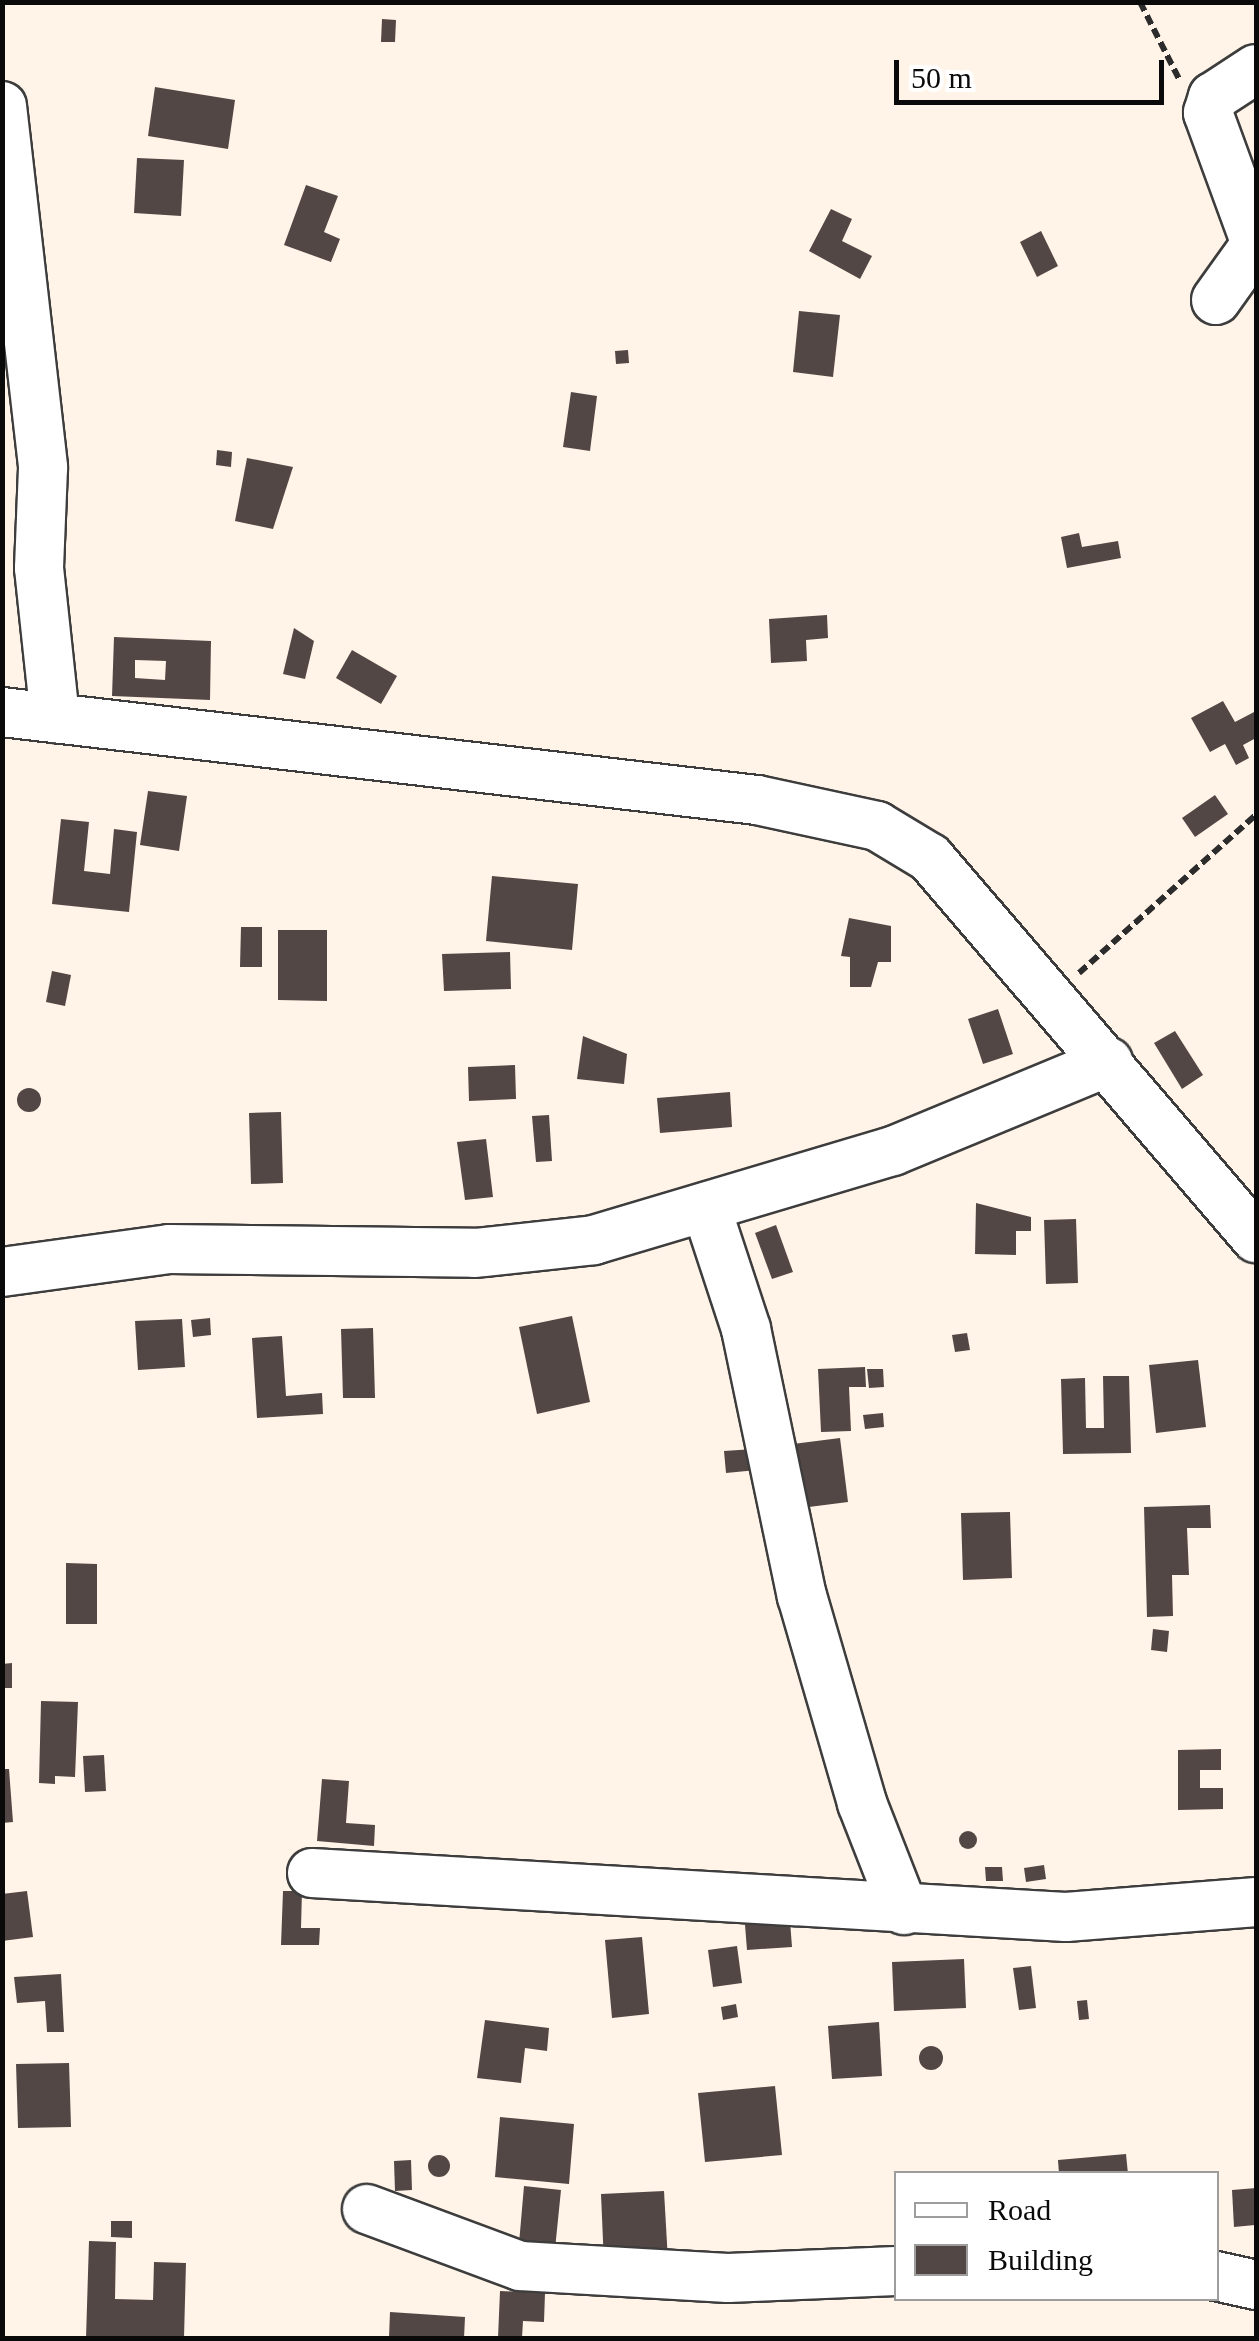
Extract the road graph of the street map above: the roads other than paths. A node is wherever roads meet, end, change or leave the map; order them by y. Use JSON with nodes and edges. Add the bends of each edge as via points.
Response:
{"nodes":[{"id":1,"x":1256,"y":69,"type":"edge"},
{"id":2,"x":2,"y":106,"type":"edge"},
{"id":3,"x":1216,"y":300,"type":"dead end"},
{"id":4,"x":2,"y":712,"type":"edge"},
{"id":5,"x":54,"y":718,"type":"junction"},
{"id":6,"x":1108,"y":1062,"type":"junction"},
{"id":7,"x":706,"y":1207,"type":"junction"},
{"id":8,"x":1256,"y":1238,"type":"edge"},
{"id":9,"x":2,"y":1272,"type":"edge"},
{"id":10,"x":312,"y":1873,"type":"dead end"},
{"id":11,"x":1256,"y":1902,"type":"edge"},
{"id":12,"x":904,"y":1910,"type":"junction"},
{"id":13,"x":367,"y":2209,"type":"dead end"},
{"id":14,"x":894,"y":2271,"type":"edge"},
{"id":15,"x":1219,"y":2277,"type":"edge"},
{"id":16,"x":1256,"y":2284,"type":"edge"}],
"edges":[{"from":1,"to":3,"type":"street","via":[[1213,97],[1208,113],[1256,244]]},
{"from":2,"to":5,"type":"street","via":[[44,468],[40,568]]},
{"from":4,"to":5,"type":"street"},
{"from":5,"to":6,"type":"street","via":[[758,800],[876,826],[930,858]]},
{"from":6,"to":7,"type":"street","via":[[893,1150]]},
{"from":6,"to":8,"type":"street"},
{"from":7,"to":9,"type":"street","via":[[594,1240],[475,1253],[169,1249]]},
{"from":7,"to":12,"type":"street","via":[[746,1330],[807,1615]]},
{"from":10,"to":12,"type":"street"},
{"from":11,"to":12,"type":"street","via":[[1066,1917]]},
{"from":13,"to":14,"type":"street","via":[[536,2268],[728,2278]]},
{"from":15,"to":16,"type":"street"}]}
